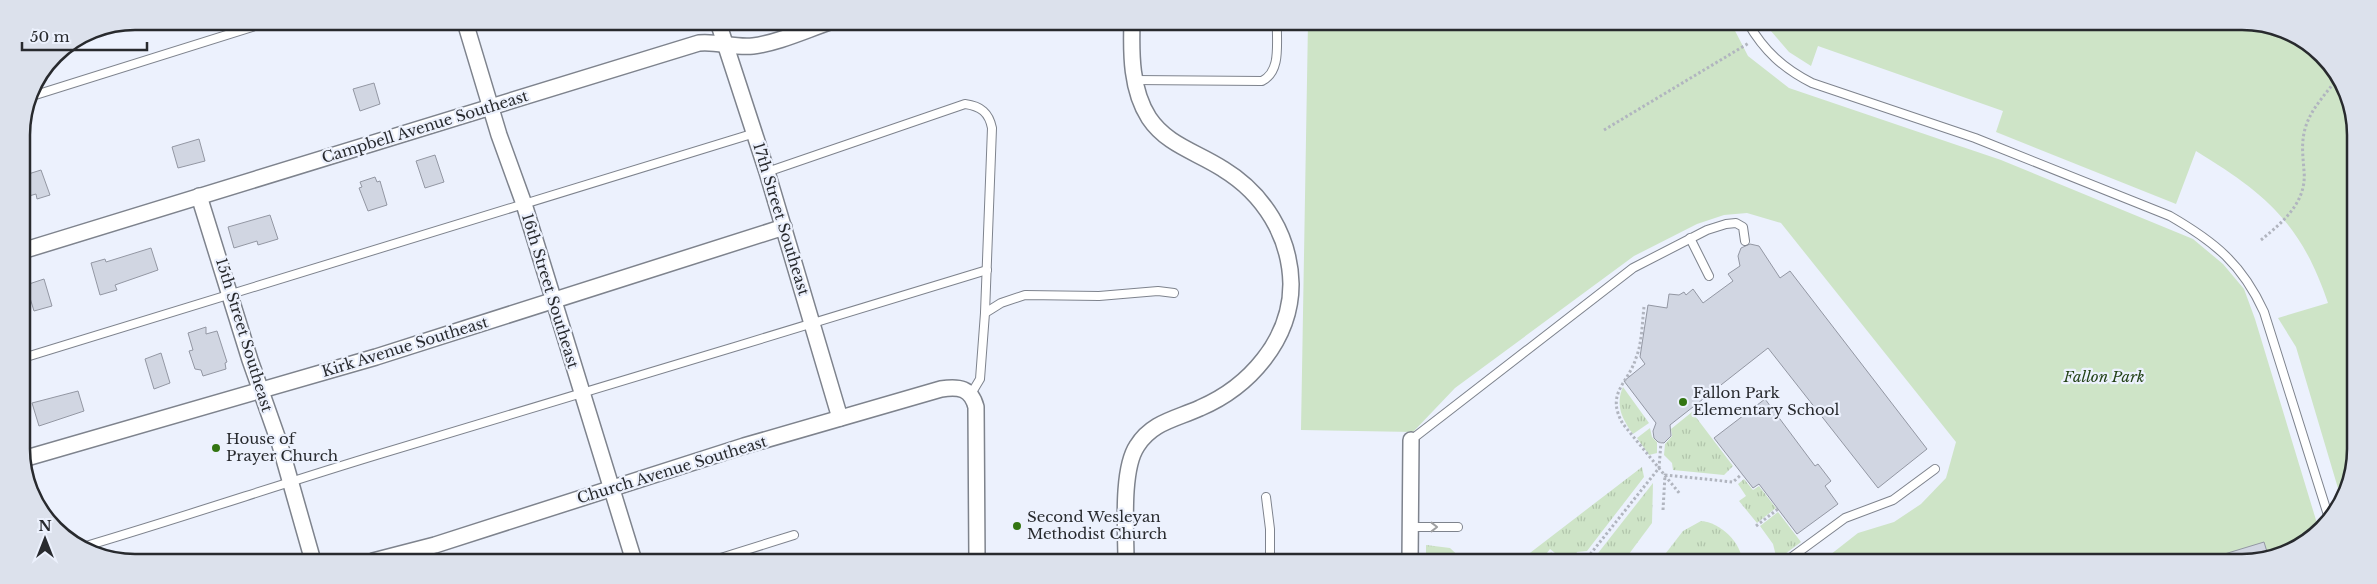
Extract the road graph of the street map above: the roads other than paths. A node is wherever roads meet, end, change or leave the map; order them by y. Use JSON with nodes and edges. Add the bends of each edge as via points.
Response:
{"nodes":[{"id":1,"x":243,"y":30,"type":"edge"},
{"id":2,"x":467,"y":30,"type":"edge"},
{"id":3,"x":721,"y":30,"type":"edge"},
{"id":4,"x":805,"y":30,"type":"edge"},
{"id":5,"x":1132,"y":30,"type":"edge"},
{"id":6,"x":1277,"y":30,"type":"edge"},
{"id":7,"x":1752,"y":30,"type":"edge"},
{"id":8,"x":726,"y":46,"type":"junction"},
{"id":9,"x":1134,"y":80,"type":"junction"},
{"id":10,"x":38,"y":95,"type":"edge"},
{"id":11,"x":491,"y":108,"type":"junction"},
{"id":12,"x":755,"y":133,"type":"junction"},
{"id":13,"x":767,"y":172,"type":"junction"},
{"id":14,"x":199,"y":196,"type":"junction"},
{"id":15,"x":524,"y":204,"type":"junction"},
{"id":16,"x":784,"y":227,"type":"junction"},
{"id":17,"x":1690,"y":238,"type":"junction"},
{"id":18,"x":1745,"y":241,"type":"dead end"},
{"id":19,"x":30,"y":249,"type":"edge"},
{"id":20,"x":987,"y":270,"type":"junction"},
{"id":21,"x":1709,"y":276,"type":"dead end"},
{"id":22,"x":231,"y":294,"type":"junction"},
{"id":23,"x":1174,"y":294,"type":"dead end"},
{"id":24,"x":553,"y":301,"type":"junction"},
{"id":25,"x":985,"y":313,"type":"junction"},
{"id":26,"x":812,"y":324,"type":"junction"},
{"id":27,"x":30,"y":356,"type":"edge"},
{"id":28,"x":260,"y":390,"type":"junction"},
{"id":29,"x":971,"y":394,"type":"junction"},
{"id":30,"x":582,"y":395,"type":"junction"},
{"id":31,"x":840,"y":418,"type":"junction"},
{"id":32,"x":1411,"y":440,"type":"joint"},
{"id":33,"x":30,"y":457,"type":"edge"},
{"id":34,"x":1935,"y":469,"type":"dead end"},
{"id":35,"x":290,"y":483,"type":"junction"},
{"id":36,"x":611,"y":489,"type":"junction"},
{"id":37,"x":1266,"y":497,"type":"dead end"},
{"id":38,"x":2327,"y":510,"type":"edge"},
{"id":39,"x":1410,"y":527,"type":"junction"},
{"id":40,"x":1458,"y":527,"type":"dead end"},
{"id":41,"x":794,"y":535,"type":"dead end"},
{"id":42,"x":91,"y":544,"type":"edge"},
{"id":43,"x":311,"y":554,"type":"edge"},
{"id":44,"x":400,"y":554,"type":"edge"},
{"id":45,"x":632,"y":554,"type":"edge"},
{"id":46,"x":733,"y":554,"type":"edge"},
{"id":47,"x":977,"y":554,"type":"edge"},
{"id":48,"x":1126,"y":554,"type":"edge"},
{"id":49,"x":1270,"y":554,"type":"edge"},
{"id":50,"x":1410,"y":554,"type":"edge"},
{"id":51,"x":1797,"y":554,"type":"edge"}],
"edges":[{"from":1,"to":10,"type":"lane"},
{"from":2,"to":11,"type":"street","name":"16th Street Southeast"},
{"from":3,"to":8,"type":"street","name":"17th Street Southeast"},
{"from":4,"to":8,"type":"street","name":"Campbell Avenue Southeast","via":[[755,46]]},
{"from":5,"to":9,"type":"street"},
{"from":6,"to":9,"type":"lane","via":[[1275,69],[1262,81]]},
{"from":7,"to":38,"type":"lane","via":[[1776,61],[1812,83],[1975,138],[2170,216],[2222,250],[2254,291],[2264,312]]},
{"from":8,"to":11,"type":"street","name":"Campbell Avenue Southeast","via":[[699,43]]},
{"from":8,"to":12,"type":"street","name":"17th Street Southeast"},
{"from":9,"to":48,"type":"street","via":[[1139,98],[1158,129],[1173,142],[1224,169],[1261,202],[1284,239],[1291,287],[1282,328],[1258,368],[1222,399],[1168,419],[1136,447],[1127,475]]},
{"from":11,"to":14,"type":"street","name":"Campbell Avenue Southeast"},
{"from":11,"to":15,"type":"street","name":"16th Street Southeast"},
{"from":12,"to":13,"type":"street","name":"17th Street Southeast"},
{"from":12,"to":15,"type":"lane"},
{"from":13,"to":16,"type":"street","name":"17th Street Southeast"},
{"from":13,"to":20,"type":"lane","via":[[965,104],[975,105],[985,111],[992,128]]},
{"from":14,"to":19,"type":"street","name":"Campbell Avenue Southeast"},
{"from":14,"to":22,"type":"street","name":"15th Street Southeast"},
{"from":15,"to":22,"type":"lane"},
{"from":15,"to":24,"type":"street","name":"16th Street Southeast"},
{"from":16,"to":24,"type":"street","name":"Kirk Avenue Southeast"},
{"from":16,"to":26,"type":"street","name":"17th Street Southeast"},
{"from":17,"to":18,"type":"lane","via":[[1736,223],[1743,227]]},
{"from":17,"to":21,"type":"lane"},
{"from":17,"to":32,"type":"lane","via":[[1633,268]]},
{"from":20,"to":25,"type":"lane"},
{"from":20,"to":26,"type":"lane"},
{"from":22,"to":27,"type":"lane"},
{"from":22,"to":28,"type":"street","name":"15th Street Southeast"},
{"from":23,"to":25,"type":"lane","via":[[1158,291],[1098,296],[1025,295],[1001,303]]},
{"from":24,"to":28,"type":"street","name":"Kirk Avenue Southeast"},
{"from":24,"to":30,"type":"street","name":"16th Street Southeast"},
{"from":25,"to":29,"type":"lane","via":[[980,379]]},
{"from":26,"to":30,"type":"lane","via":[[683,361]]},
{"from":26,"to":31,"type":"street","name":"17th Street Southeast"},
{"from":28,"to":33,"type":"street","name":"Kirk Avenue Southeast"},
{"from":28,"to":35,"type":"street","name":"15th Street Southeast"},
{"from":29,"to":31,"type":"street","name":"Church Avenue Southeast","via":[[957,387],[942,389]]},
{"from":29,"to":47,"type":"street","via":[[976,406]]},
{"from":30,"to":35,"type":"lane"},
{"from":30,"to":36,"type":"street","name":"16th Street Southeast"},
{"from":31,"to":36,"type":"street","name":"Church Avenue Southeast"},
{"from":32,"to":39,"type":"street"},
{"from":34,"to":51,"type":"lane","via":[[1893,500],[1846,518]]},
{"from":35,"to":42,"type":"lane"},
{"from":35,"to":43,"type":"street","name":"15th Street Southeast"},
{"from":36,"to":44,"type":"street","name":"Church Avenue Southeast"},
{"from":36,"to":45,"type":"street","name":"16th Street Southeast"},
{"from":37,"to":49,"type":"lane"},
{"from":39,"to":40,"type":"lane","one_way":true},
{"from":39,"to":50,"type":"street"},
{"from":41,"to":46,"type":"lane"}]}
